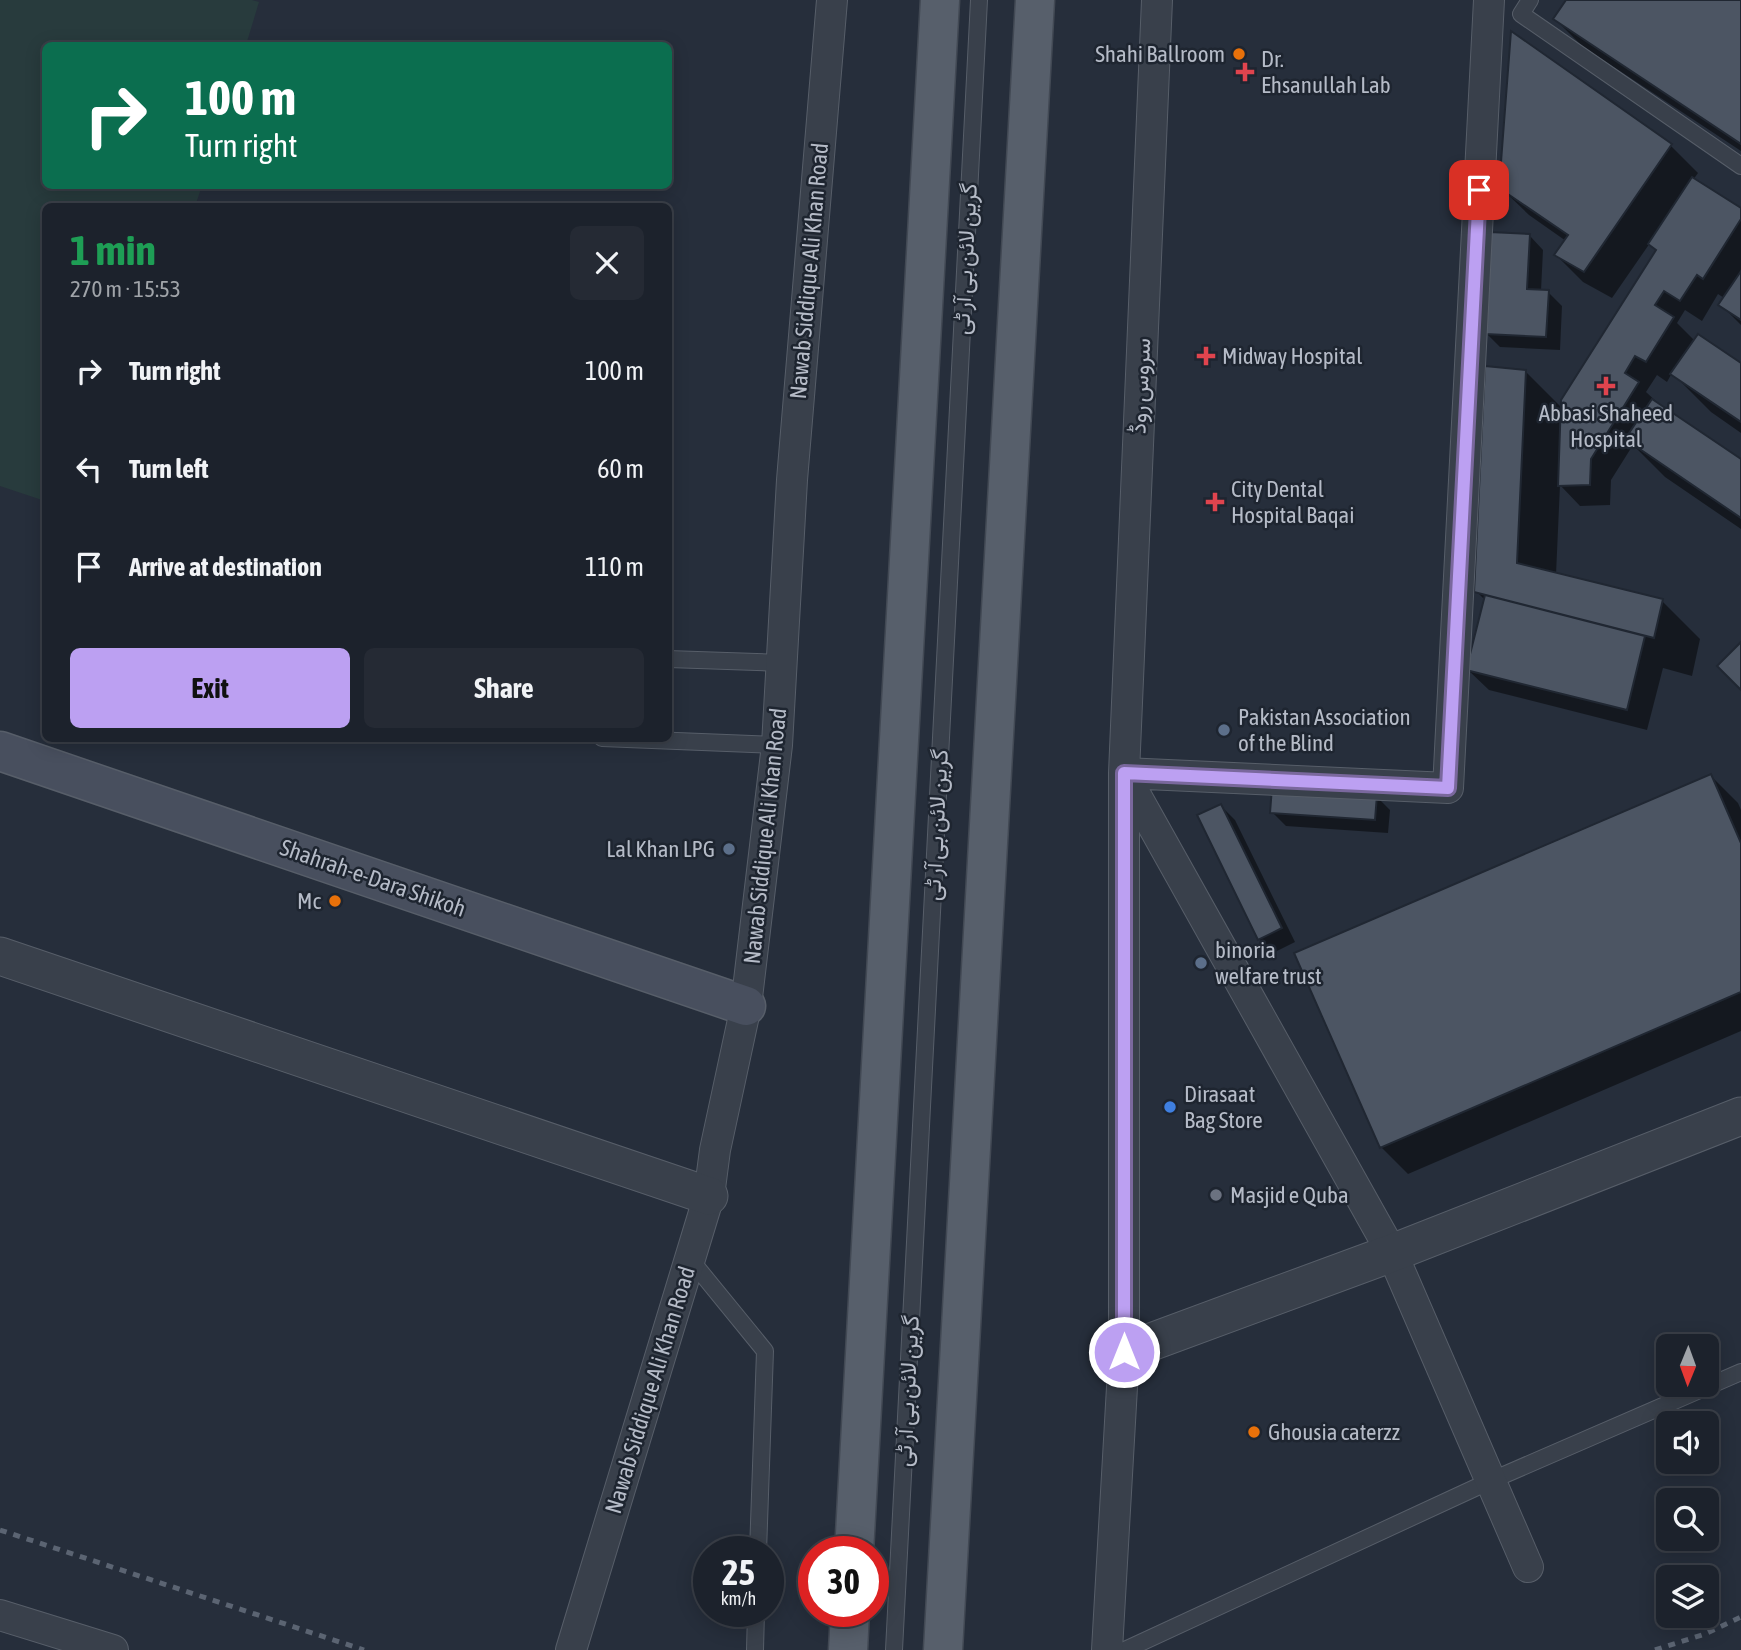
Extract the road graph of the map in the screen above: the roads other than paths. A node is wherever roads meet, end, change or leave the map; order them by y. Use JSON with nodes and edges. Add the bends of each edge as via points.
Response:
{"nodes":[{"id":1,"x":832,"y":0,"type":"edge"},
{"id":2,"x":940,"y":0,"type":"edge"},
{"id":3,"x":979,"y":0,"type":"edge"},
{"id":4,"x":1035,"y":0,"type":"edge"},
{"id":5,"x":1157,"y":0,"type":"edge"},
{"id":6,"x":1489,"y":0,"type":"edge"},
{"id":7,"x":1530,"y":0,"type":"edge"},
{"id":8,"x":1741,"y":166,"type":"edge"},
{"id":9,"x":672,"y":659,"type":"edge"},
{"id":10,"x":782,"y":663,"type":"junction"},
{"id":11,"x":672,"y":741,"type":"edge"},
{"id":12,"x":777,"y":745,"type":"junction"},
{"id":13,"x":0,"y":751,"type":"edge"},
{"id":14,"x":1124,"y":773,"type":"junction"},
{"id":15,"x":0,"y":956,"type":"edge"},
{"id":16,"x":747,"y":1006,"type":"junction"},
{"id":17,"x":1741,"y":1116,"type":"edge"},
{"id":18,"x":709,"y":1196,"type":"junction"},
{"id":19,"x":1392,"y":1253,"type":"junction"},
{"id":20,"x":690,"y":1259,"type":"junction"},
{"id":21,"x":1124,"y":1352,"type":"junction"},
{"id":22,"x":1741,"y":1372,"type":"edge"},
{"id":23,"x":1490,"y":1480,"type":"junction"},
{"id":24,"x":759,"y":1536,"type":"edge"},
{"id":25,"x":855,"y":1536,"type":"edge"},
{"id":26,"x":1528,"y":1567,"type":"dead end"},
{"id":27,"x":0,"y":1615,"type":"edge"},
{"id":28,"x":756,"y":1627,"type":"edge"},
{"id":29,"x":849,"y":1627,"type":"edge"},
{"id":30,"x":111,"y":1650,"type":"edge"},
{"id":31,"x":571,"y":1650,"type":"edge"},
{"id":32,"x":755,"y":1650,"type":"edge"},
{"id":33,"x":848,"y":1650,"type":"edge"},
{"id":34,"x":894,"y":1650,"type":"edge"},
{"id":35,"x":943,"y":1650,"type":"edge"},
{"id":36,"x":1107,"y":1650,"type":"edge"},
{"id":37,"x":1125,"y":1650,"type":"edge"}],
"edges":[{"from":1,"to":10,"type":"street","name":"Nawab Siddique Ali Khan Road","via":[[792,480]]},
{"from":2,"to":25,"type":"main road"},
{"from":3,"to":34,"type":"lane","name":"گرین لائن بی آر ٹی"},
{"from":4,"to":35,"type":"main road"},
{"from":5,"to":14,"type":"street","name":"سروس روڈ"},
{"from":6,"to":14,"type":"street","via":[[1448,788]]},
{"from":7,"to":8,"type":"lane","via":[[1521,14]]},
{"from":9,"to":10,"type":"lane"},
{"from":10,"to":12,"type":"street","name":"Nawab Siddique Ali Khan Road"},
{"from":11,"to":12,"type":"lane"},
{"from":12,"to":16,"type":"street","name":"Nawab Siddique Ali Khan Road"},
{"from":13,"to":16,"type":"main road","name":"Shahrah-e-Dara Shikoh"},
{"from":14,"to":19,"type":"street"},
{"from":14,"to":21,"type":"street","name":"سروس روڈ"},
{"from":15,"to":18,"type":"street"},
{"from":16,"to":18,"type":"street","name":"Nawab Siddique Ali Khan Road"},
{"from":17,"to":19,"type":"street"},
{"from":18,"to":20,"type":"street","name":"Nawab Siddique Ali Khan Road"},
{"from":19,"to":21,"type":"street"},
{"from":19,"to":23,"type":"street"},
{"from":20,"to":24,"type":"lane","via":[[765,1351]]},
{"from":20,"to":31,"type":"street","name":"Nawab Siddique Ali Khan Road"},
{"from":21,"to":36,"type":"street","name":"سروس روڈ"},
{"from":22,"to":23,"type":"lane"},
{"from":23,"to":26,"type":"street"},
{"from":23,"to":37,"type":"lane"},
{"from":27,"to":30,"type":"street"},
{"from":28,"to":32,"type":"lane"},
{"from":29,"to":33,"type":"main road"}]}
